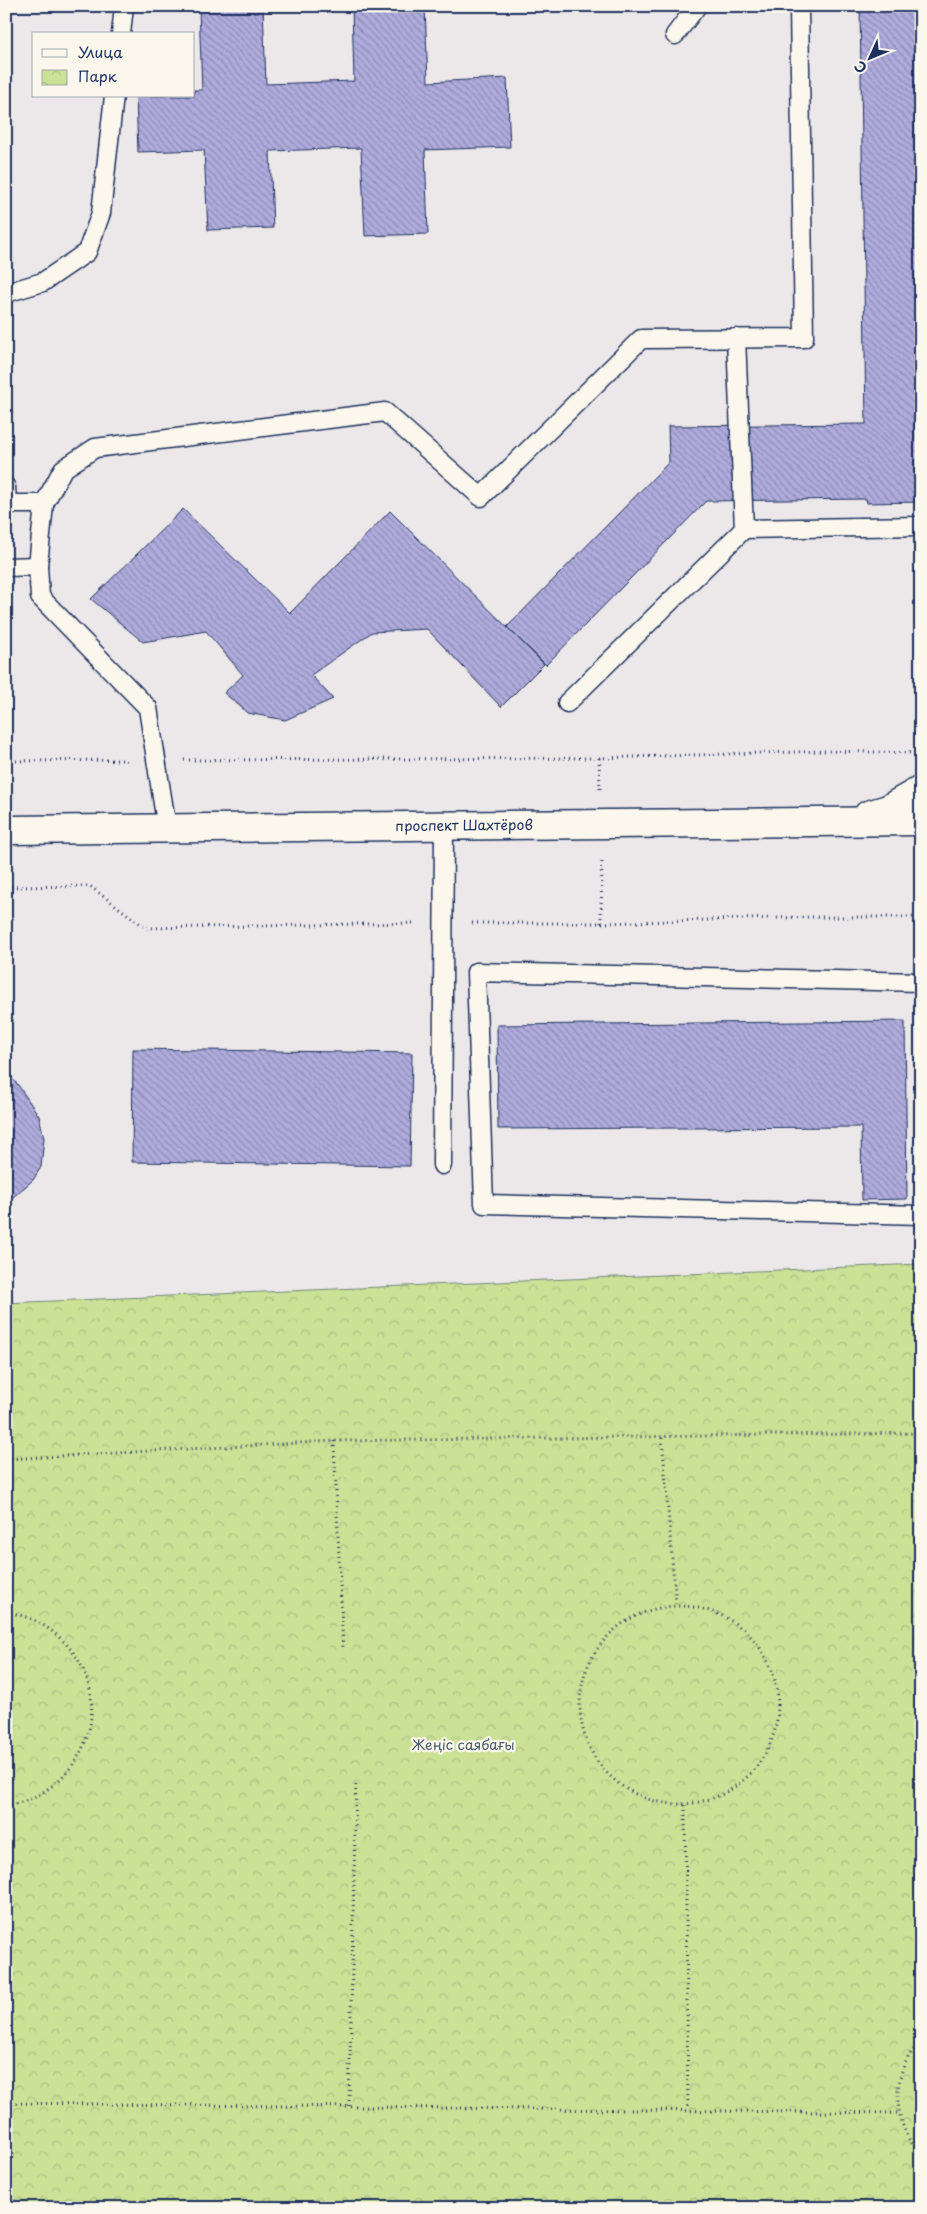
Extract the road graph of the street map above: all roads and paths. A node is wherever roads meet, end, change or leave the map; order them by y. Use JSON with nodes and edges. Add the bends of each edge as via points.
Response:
{"nodes":[{"id":1,"x":124,"y":6,"type":"edge"},
{"id":2,"x":697,"y":6,"type":"edge"},
{"id":3,"x":799,"y":6,"type":"edge"},
{"id":4,"x":121,"y":32,"type":"edge"},
{"id":5,"x":675,"y":34,"type":"dead end"},
{"id":6,"x":114,"y":98,"type":"edge"},
{"id":7,"x":6,"y":295,"type":"edge"},
{"id":8,"x":736,"y":338,"type":"junction"},
{"id":9,"x":6,"y":498,"type":"edge"},
{"id":10,"x":44,"y":504,"type":"junction"},
{"id":11,"x":921,"y":526,"type":"edge"},
{"id":12,"x":744,"y":529,"type":"junction"},
{"id":13,"x":6,"y":566,"type":"edge"},
{"id":14,"x":38,"y":566,"type":"junction"},
{"id":15,"x":567,"y":703,"type":"dead end"},
{"id":16,"x":921,"y":753,"type":"edge"},
{"id":17,"x":156,"y":760,"type":"junction"},
{"id":18,"x":6,"y":761,"type":"edge"},
{"id":19,"x":921,"y":790,"type":"edge"},
{"id":20,"x":921,"y":820,"type":"edge"},
{"id":21,"x":849,"y":821,"type":"junction"},
{"id":22,"x":444,"y":825,"type":"junction"},
{"id":23,"x":167,"y":829,"type":"junction"},
{"id":24,"x":6,"y":830,"type":"edge"},
{"id":25,"x":921,"y":982,"type":"edge"},
{"id":26,"x":442,"y":1165,"type":"dead end"},
{"id":27,"x":921,"y":1215,"type":"edge"},
{"id":28,"x":921,"y":1433,"type":"edge"},
{"id":29,"x":662,"y":1438,"type":"junction"},
{"id":30,"x":334,"y":1441,"type":"junction"},
{"id":31,"x":6,"y":1459,"type":"edge"},
{"id":32,"x":676,"y":1605,"type":"junction"},
{"id":33,"x":6,"y":1612,"type":"edge"},
{"id":34,"x":343,"y":1650,"type":"dead end"},
{"id":35,"x":356,"y":1783,"type":"dead end"},
{"id":36,"x":685,"y":1805,"type":"junction"},
{"id":37,"x":6,"y":1806,"type":"edge"},
{"id":38,"x":921,"y":2042,"type":"edge"},
{"id":39,"x":6,"y":2103,"type":"edge"},
{"id":40,"x":349,"y":2106,"type":"junction"},
{"id":41,"x":688,"y":2110,"type":"junction"},
{"id":42,"x":898,"y":2113,"type":"junction"},
{"id":43,"x":921,"y":2154,"type":"edge"}],
"edges":[{"from":1,"to":4,"type":"lane"},
{"from":2,"to":5,"type":"lane"},
{"from":3,"to":8,"type":"lane","via":[[804,338]]},
{"from":6,"to":7,"type":"lane","via":[[101,213],[87,252],[43,282]]},
{"from":8,"to":10,"type":"lane","via":[[641,339],[480,497],[385,412],[95,448],[63,470]]},
{"from":8,"to":12,"type":"lane"},
{"from":9,"to":10,"type":"lane"},
{"from":10,"to":14,"type":"lane"},
{"from":11,"to":12,"type":"lane"},
{"from":12,"to":15,"type":"lane"},
{"from":13,"to":14,"type":"lane"},
{"from":14,"to":17,"type":"lane","via":[[40,597],[148,708]]},
{"from":16,"to":17,"type":"path","via":[[826,751],[599,758]]},
{"from":17,"to":18,"type":"path"},
{"from":17,"to":23,"type":"lane"},
{"from":19,"to":21,"type":"main road","via":[[888,809]]},
{"from":20,"to":21,"type":"main road","name":"проспект Шахтёров"},
{"from":21,"to":22,"type":"main road","name":"проспект Шахтёров"},
{"from":22,"to":23,"type":"main road","name":"проспект Шахтёров"},
{"from":22,"to":26,"type":"lane"},
{"from":23,"to":24,"type":"main road","name":"проспект Шахтёров"},
{"from":25,"to":27,"type":"lane","via":[[476,972],[484,1204]]},
{"from":28,"to":29,"type":"path"},
{"from":29,"to":30,"type":"path"},
{"from":29,"to":32,"type":"path"},
{"from":30,"to":31,"type":"path"},
{"from":30,"to":34,"type":"path"},
{"from":32,"to":36,"type":"path","via":[[710,1610],[741,1626],[764,1652],[778,1684],[779,1719],[769,1752],[748,1779],[718,1798]]},
{"from":32,"to":36,"type":"path","via":[[645,1611],[618,1626],[596,1649],[583,1678],[579,1709],[585,1740],[601,1767],[624,1789],[653,1802]]},
{"from":33,"to":37,"type":"path","via":[[19,1614],[47,1627],[70,1648],[86,1675],[92,1706],[88,1736],[75,1765],[53,1787],[26,1802]]},
{"from":35,"to":40,"type":"path"},
{"from":36,"to":41,"type":"path"},
{"from":38,"to":42,"type":"path","via":[[903,2067],[897,2090]]},
{"from":39,"to":40,"type":"path"},
{"from":40,"to":41,"type":"path"},
{"from":41,"to":42,"type":"path"},
{"from":42,"to":43,"type":"path","via":[[907,2136]]}]}
